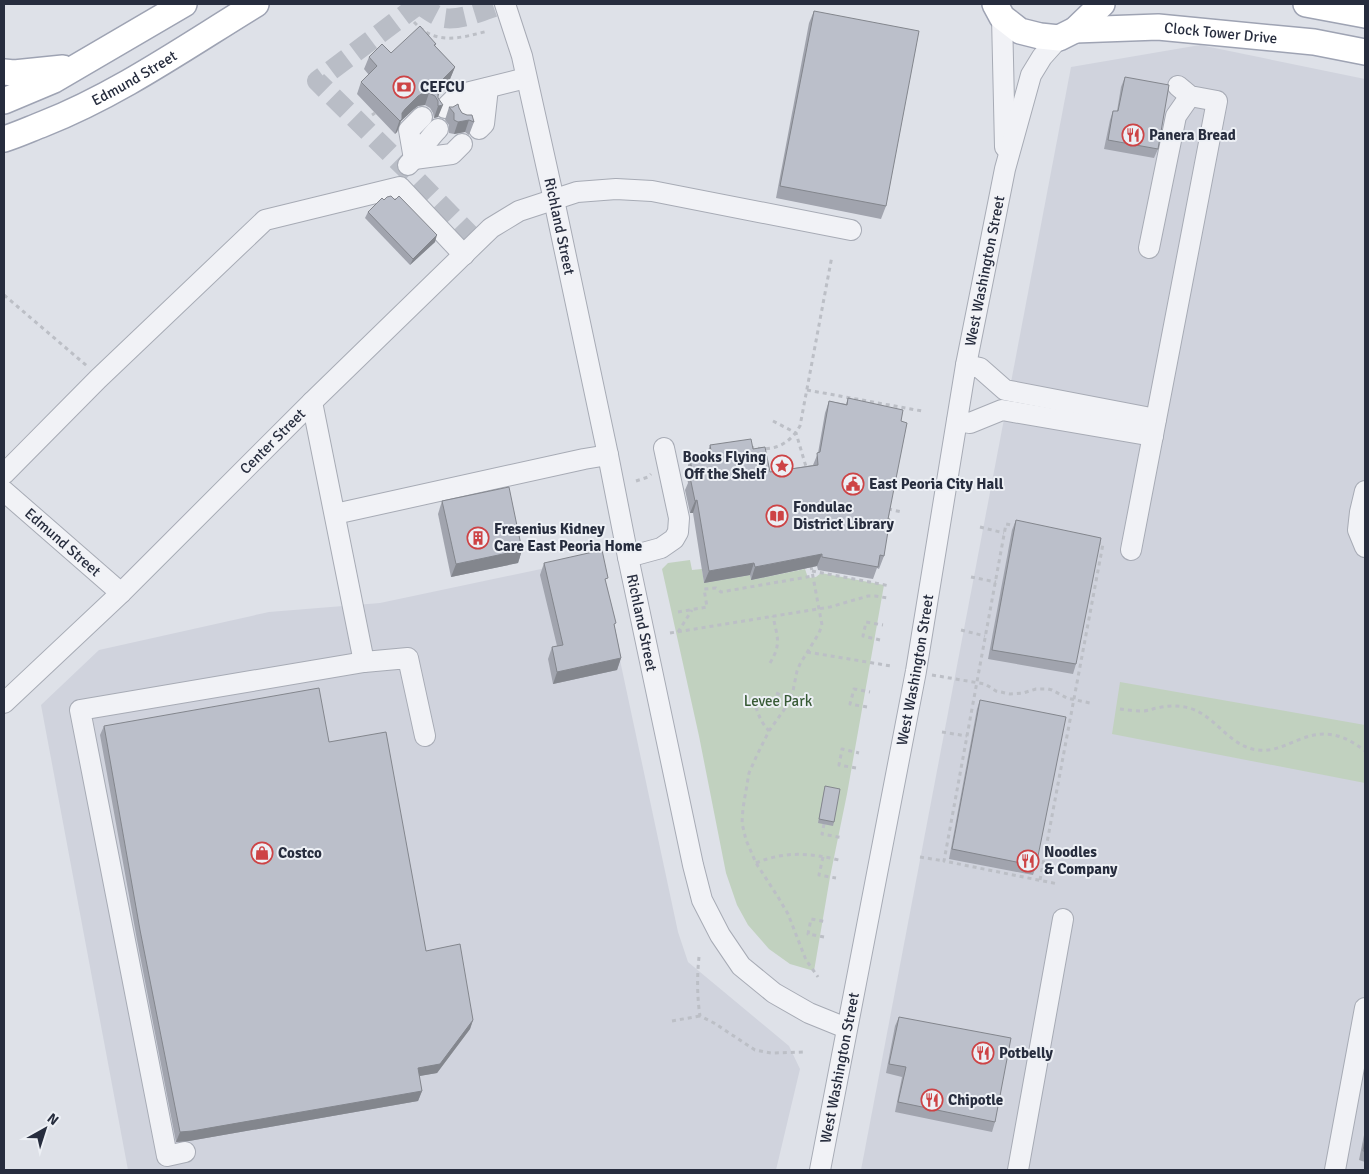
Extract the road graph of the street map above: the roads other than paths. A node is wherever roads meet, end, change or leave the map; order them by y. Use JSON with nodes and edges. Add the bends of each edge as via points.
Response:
{"nodes":[{"id":1,"x":184,"y":4,"type":"edge"},
{"id":2,"x":256,"y":4,"type":"edge"},
{"id":3,"x":505,"y":4,"type":"edge"},
{"id":4,"x":1102,"y":4,"type":"edge"},
{"id":5,"x":1306,"y":4,"type":"edge"},
{"id":6,"x":998,"y":10,"type":"edge"},
{"id":7,"x":1365,"y":15,"type":"edge"},
{"id":8,"x":1158,"y":27,"type":"junction"},
{"id":9,"x":1067,"y":34,"type":"junction"},
{"id":10,"x":1365,"y":34,"type":"edge"},
{"id":11,"x":1365,"y":52,"type":"edge"},
{"id":12,"x":80,"y":65,"type":"junction"},
{"id":13,"x":4,"y":72,"type":"edge"},
{"id":14,"x":526,"y":78,"type":"junction"},
{"id":15,"x":488,"y":88,"type":"junction"},
{"id":16,"x":4,"y":101,"type":"edge"},
{"id":17,"x":443,"y":131,"type":"joint"},
{"id":18,"x":4,"y":139,"type":"edge"},
{"id":19,"x":1005,"y":169,"type":"junction"},
{"id":20,"x":554,"y":200,"type":"junction"},
{"id":21,"x":851,"y":230,"type":"dead end"},
{"id":22,"x":1150,"y":248,"type":"dead end"},
{"id":23,"x":464,"y":255,"type":"junction"},
{"id":24,"x":966,"y":365,"type":"junction"},
{"id":25,"x":312,"y":402,"type":"junction"},
{"id":26,"x":957,"y":421,"type":"junction"},
{"id":27,"x":1154,"y":428,"type":"junction"},
{"id":28,"x":671,"y":454,"type":"road end"},
{"id":29,"x":608,"y":455,"type":"junction"},
{"id":30,"x":4,"y":474,"type":"edge"},
{"id":31,"x":4,"y":491,"type":"edge"},
{"id":32,"x":1365,"y":491,"type":"edge"},
{"id":33,"x":335,"y":514,"type":"junction"},
{"id":34,"x":1365,"y":547,"type":"edge"},
{"id":35,"x":1131,"y":550,"type":"dead end"},
{"id":36,"x":628,"y":557,"type":"junction"},
{"id":37,"x":121,"y":593,"type":"junction"},
{"id":38,"x":364,"y":662,"type":"junction"},
{"id":39,"x":4,"y":703,"type":"edge"},
{"id":40,"x":425,"y":736,"type":"dead end"},
{"id":41,"x":1063,"y":919,"type":"dead end"},
{"id":42,"x":1365,"y":1008,"type":"edge"},
{"id":43,"x":846,"y":1028,"type":"junction"},
{"id":44,"x":185,"y":1152,"type":"dead end"},
{"id":45,"x":820,"y":1170,"type":"edge"},
{"id":46,"x":1018,"y":1170,"type":"edge"},
{"id":47,"x":1335,"y":1170,"type":"edge"}],
"edges":[{"from":1,"to":12,"type":"main road"},
{"from":2,"to":18,"type":"main road","name":"Edmund Street","via":[[102,97]]},
{"from":3,"to":14,"type":"street","name":"Richland Street"},
{"from":4,"to":9,"type":"main road"},
{"from":5,"to":7,"type":"main road"},
{"from":6,"to":9,"type":"main road","name":"Clock Tower Drive","via":[[1020,31],[1040,36]]},
{"from":6,"to":19,"type":"street","name":"West Washington Street"},
{"from":8,"to":9,"type":"main road","name":"Clock Tower Drive"},
{"from":8,"to":10,"type":"main road","via":[[1176,20],[1292,23]]},
{"from":8,"to":11,"type":"main road","name":"Clock Tower Drive","via":[[1314,42]]},
{"from":9,"to":19,"type":"street","name":"West Washington Street","via":[[1042,57],[1031,75]]},
{"from":12,"to":13,"type":"main road"},
{"from":12,"to":16,"type":"main road"},
{"from":14,"to":15,"type":"street"},
{"from":14,"to":20,"type":"street","name":"Richland Street"},
{"from":15,"to":15,"type":"street","via":[[452,88],[459,115]]},
{"from":17,"to":17,"type":"street","via":[[409,130],[409,163],[436,146]]},
{"from":19,"to":24,"type":"street","name":"West Washington Street"},
{"from":20,"to":21,"type":"street","name":"Center Street","via":[[581,191],[616,188],[652,191]]},
{"from":20,"to":23,"type":"street","name":"Center Street","via":[[519,211],[491,228]]},
{"from":20,"to":29,"type":"street","name":"Richland Street"},
{"from":22,"to":27,"type":"street","via":[[1176,116],[1184,91],[1217,101]]},
{"from":23,"to":25,"type":"street","name":"Center Street"},
{"from":23,"to":30,"type":"street","via":[[400,187],[265,220]]},
{"from":24,"to":26,"type":"street","name":"West Washington Street"},
{"from":24,"to":27,"type":"street","via":[[980,368],[1005,390]]},
{"from":25,"to":33,"type":"street"},
{"from":25,"to":37,"type":"street","name":"Center Street"},
{"from":26,"to":27,"type":"street","via":[[970,423],[1002,410]]},
{"from":26,"to":43,"type":"street","name":"West Washington Street","via":[[916,671]]},
{"from":27,"to":35,"type":"street"},
{"from":28,"to":36,"type":"street","via":[[678,532],[661,548]]},
{"from":29,"to":33,"type":"street"},
{"from":29,"to":36,"type":"street","name":"Richland Street"},
{"from":31,"to":37,"type":"street","name":"Edmund Street"},
{"from":32,"to":34,"type":"street","via":[[1358,530]]},
{"from":33,"to":38,"type":"street"},
{"from":36,"to":43,"type":"street","name":"Richland Street","via":[[702,900],[741,966],[774,993],[809,1013]]},
{"from":37,"to":39,"type":"street","name":"Center Street"},
{"from":38,"to":40,"type":"street","via":[[408,658]]},
{"from":38,"to":44,"type":"street","via":[[80,710],[167,1156]]},
{"from":41,"to":46,"type":"street"},
{"from":42,"to":47,"type":"street"},
{"from":43,"to":45,"type":"street","name":"West Washington Street"}]}
